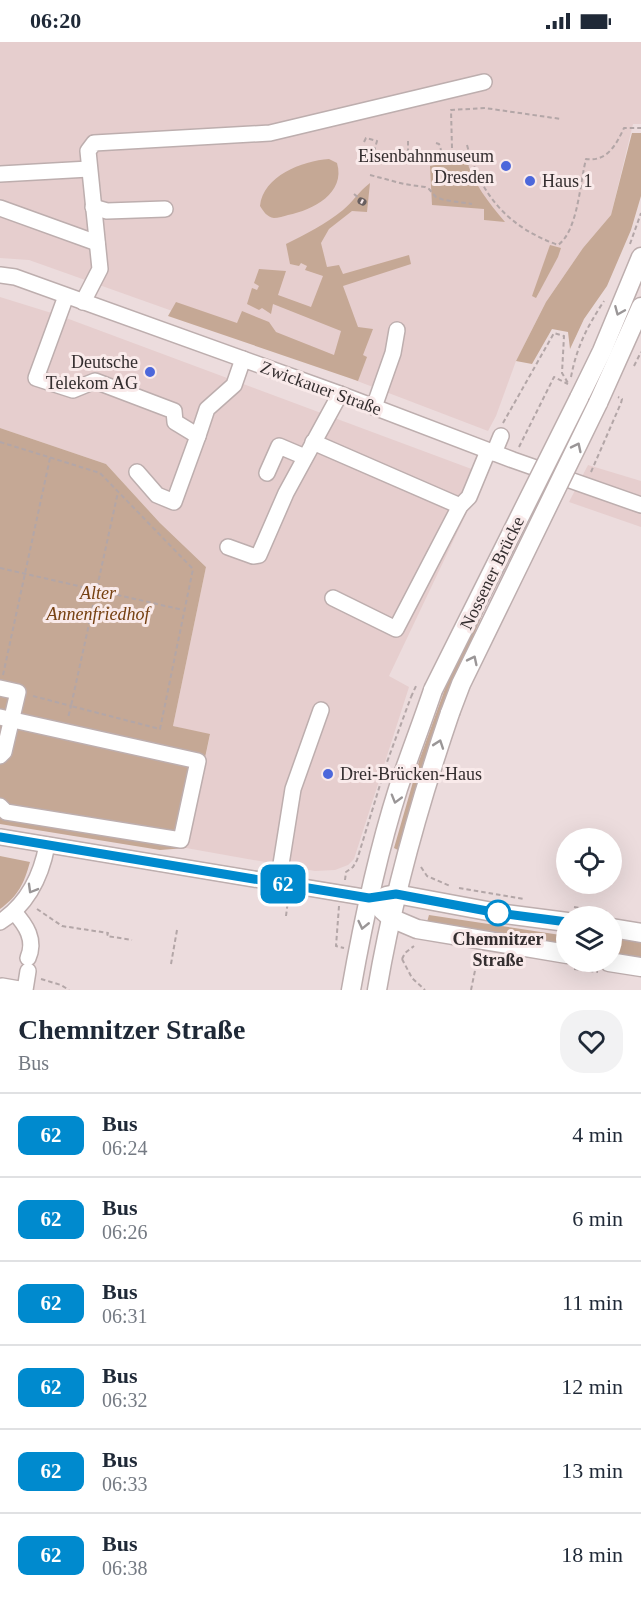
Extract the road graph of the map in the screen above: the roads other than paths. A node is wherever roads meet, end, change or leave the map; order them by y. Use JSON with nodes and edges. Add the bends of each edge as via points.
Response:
{"nodes":[{"id":1,"x":484,"y":82,"type":"dead end"},
{"id":2,"x":89,"y":169,"type":"junction"},
{"id":3,"x":0,"y":174,"type":"edge"},
{"id":4,"x":93,"y":207,"type":"junction"},
{"id":5,"x":0,"y":208,"type":"edge"},
{"id":6,"x":165,"y":209,"type":"dead end"},
{"id":7,"x":97,"y":243,"type":"junction"},
{"id":8,"x":634,"y":254,"type":"edge"},
{"id":9,"x":0,"y":275,"type":"edge"},
{"id":10,"x":66,"y":296,"type":"junction"},
{"id":11,"x":84,"y":302,"type":"junction"},
{"id":12,"x":641,"y":307,"type":"edge"},
{"id":13,"x":397,"y":330,"type":"dead end"},
{"id":14,"x":243,"y":359,"type":"junction"},
{"id":15,"x":340,"y":394,"type":"junction"},
{"id":16,"x":374,"y":407,"type":"junction"},
{"id":17,"x":198,"y":436,"type":"junction"},
{"id":18,"x":501,"y":436,"type":"dead end"},
{"id":19,"x":313,"y":442,"type":"junction"},
{"id":20,"x":491,"y":452,"type":"junction"},
{"id":21,"x":305,"y":457,"type":"junction"},
{"id":22,"x":137,"y":472,"type":"dead end"},
{"id":23,"x":267,"y":472,"type":"dead end"},
{"id":24,"x":641,"y":505,"type":"edge"},
{"id":25,"x":460,"y":506,"type":"junction"},
{"id":26,"x":228,"y":547,"type":"dead end"},
{"id":27,"x":333,"y":598,"type":"dead end"},
{"id":28,"x":0,"y":688,"type":"edge"},
{"id":29,"x":321,"y":710,"type":"dead end"},
{"id":30,"x":6,"y":719,"type":"edge"},
{"id":31,"x":0,"y":756,"type":"edge"},
{"id":32,"x":0,"y":806,"type":"edge"},
{"id":33,"x":0,"y":837,"type":"edge"},
{"id":34,"x":47,"y":845,"type":"junction"},
{"id":35,"x":278,"y":883,"type":"junction"},
{"id":36,"x":396,"y":894,"type":"junction"},
{"id":37,"x":369,"y":898,"type":"junction"},
{"id":38,"x":14,"y":912,"type":"junction"},
{"id":39,"x":391,"y":918,"type":"junction"},
{"id":40,"x":556,"y":921,"type":"edge"},
{"id":41,"x":0,"y":922,"type":"edge"},
{"id":42,"x":622,"y":930,"type":"edge"},
{"id":43,"x":641,"y":933,"type":"edge"},
{"id":44,"x":556,"y":952,"type":"edge"},
{"id":45,"x":622,"y":964,"type":"edge"},
{"id":46,"x":641,"y":967,"type":"edge"},
{"id":47,"x":2,"y":990,"type":"edge"},
{"id":48,"x":351,"y":990,"type":"edge"},
{"id":49,"x":377,"y":990,"type":"edge"}],
"edges":[{"from":1,"to":2,"type":"street","via":[[270,133],[94,143],[88,151]]},
{"from":2,"to":3,"type":"street"},
{"from":2,"to":4,"type":"street"},
{"from":4,"to":6,"type":"street","via":[[107,211]]},
{"from":4,"to":7,"type":"street"},
{"from":5,"to":7,"type":"street"},
{"from":7,"to":11,"type":"street","via":[[100,269]]},
{"from":8,"to":37,"type":"main road","name":"Nossener Brücke","one_way":true,"bridge":true,"via":[[602,351],[574,392],[433,690],[398,790]]},
{"from":9,"to":10,"type":"street","name":"Zwickauer Straße"},
{"from":10,"to":11,"type":"street","name":"Zwickauer Straße"},
{"from":10,"to":17,"type":"street","via":[[36,378],[73,390],[95,381],[174,411],[175,422]]},
{"from":11,"to":14,"type":"street","name":"Zwickauer Straße"},
{"from":36,"to":12,"type":"main road","name":"Nossener Brücke","one_way":true,"bridge":true,"via":[[411,834],[461,684]]},
{"from":13,"to":16,"type":"street"},
{"from":14,"to":15,"type":"street","name":"Zwickauer Straße"},
{"from":14,"to":17,"type":"street","via":[[234,385],[207,409]]},
{"from":15,"to":16,"type":"street","name":"Zwickauer Straße"},
{"from":15,"to":19,"type":"street"},
{"from":16,"to":20,"type":"street","name":"Zwickauer Straße"},
{"from":17,"to":22,"type":"street","via":[[174,502],[157,495]]},
{"from":18,"to":20,"type":"street"},
{"from":19,"to":21,"type":"street"},
{"from":19,"to":25,"type":"street"},
{"from":20,"to":24,"type":"street","name":"Zwickauer Straße"},
{"from":20,"to":25,"type":"street","via":[[469,497]]},
{"from":21,"to":23,"type":"street","via":[[279,446]]},
{"from":21,"to":26,"type":"street","via":[[259,555]]},
{"from":25,"to":27,"type":"street","via":[[396,629]]},
{"from":28,"to":30,"type":"street","via":[[18,692]]},
{"from":29,"to":35,"type":"street","via":[[292,789]]},
{"from":30,"to":31,"type":"street","via":[[4,752]]},
{"from":30,"to":32,"type":"street","via":[[198,761],[180,840],[6,812]]},
{"from":33,"to":34,"type":"street"},
{"from":34,"to":35,"type":"street"},
{"from":34,"to":38,"type":"street","one_way":true,"via":[[39,875]]},
{"from":35,"to":37,"type":"street"},
{"from":36,"to":37,"type":"main road"},
{"from":36,"to":39,"type":"main road","name":"Nossener Brücke"},
{"from":36,"to":40,"type":"main road"},
{"from":37,"to":39,"type":"main road"},
{"from":37,"to":48,"type":"main road","name":"Nossener Brücke","one_way":true},
{"from":38,"to":41,"type":"street"},
{"from":38,"to":47,"type":"street","via":[[28,930],[31,952],[25,990],[2,986]]},
{"from":39,"to":44,"type":"main road","via":[[417,929]]},
{"from":39,"to":49,"type":"main road","name":"Nossener Brücke"},
{"from":42,"to":43,"type":"main road"},
{"from":45,"to":46,"type":"main road"}]}
